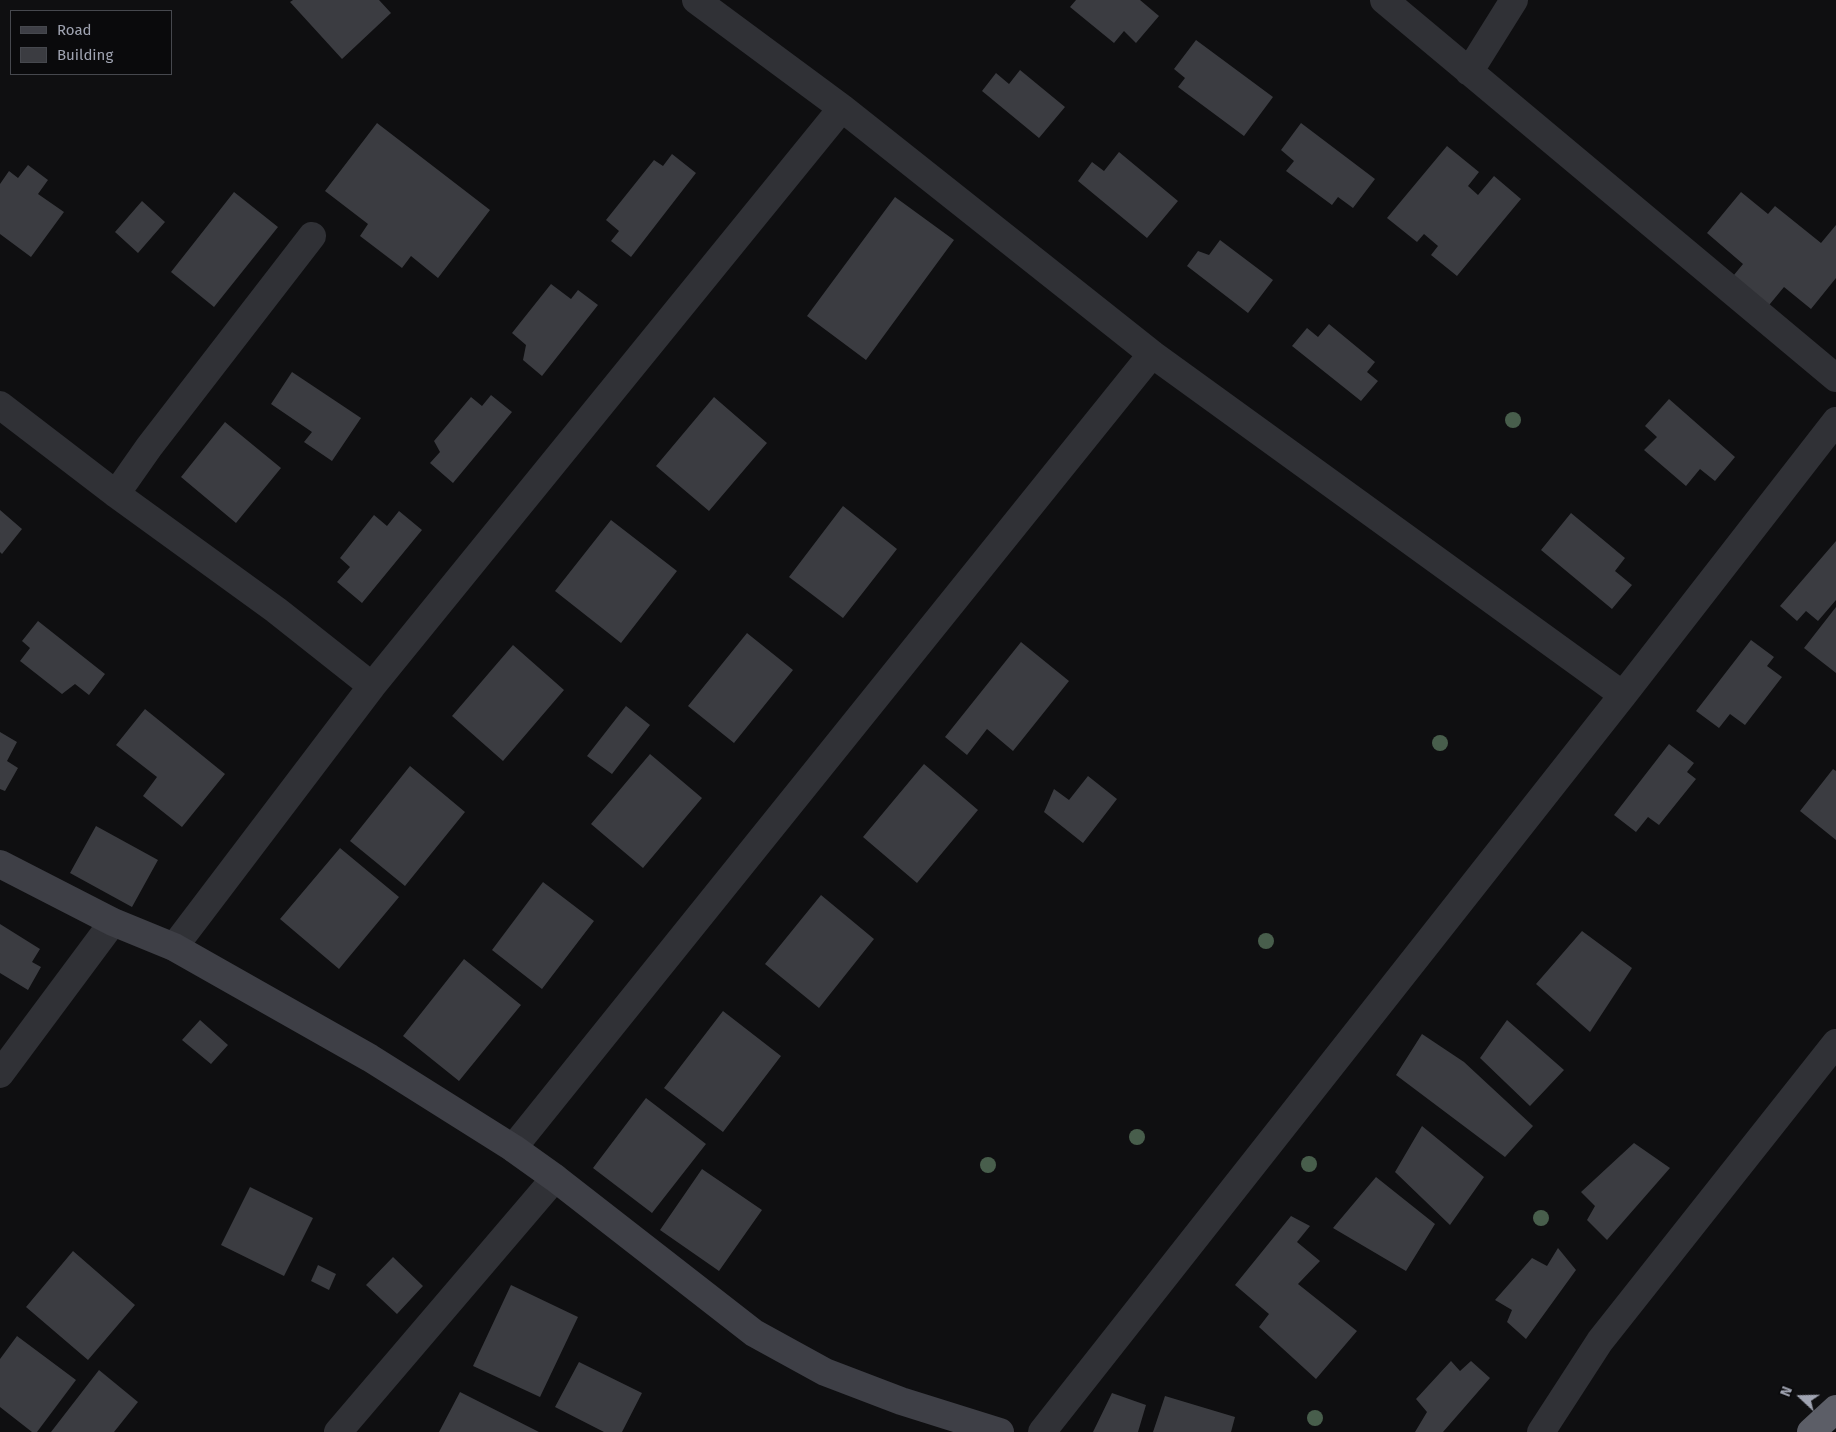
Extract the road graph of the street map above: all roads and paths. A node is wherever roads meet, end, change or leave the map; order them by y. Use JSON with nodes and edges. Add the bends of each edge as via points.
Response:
{"nodes":[{"id":1,"x":696,"y":0,"type":"edge"},
{"id":2,"x":1384,"y":0,"type":"edge"},
{"id":3,"x":1514,"y":0,"type":"edge"},
{"id":4,"x":1469,"y":72,"type":"junction"},
{"id":5,"x":842,"y":108,"type":"junction"},
{"id":6,"x":312,"y":236,"type":"dead end"},
{"id":7,"x":1152,"y":354,"type":"junction"},
{"id":8,"x":1836,"y":378,"type":"edge"},
{"id":9,"x":0,"y":405,"type":"edge"},
{"id":10,"x":1836,"y":421,"type":"edge"},
{"id":11,"x":116,"y":494,"type":"junction"},
{"id":12,"x":372,"y":686,"type":"junction"},
{"id":13,"x":1623,"y":695,"type":"junction"},
{"id":14,"x":0,"y":864,"type":"edge"},
{"id":15,"x":113,"y":922,"type":"junction"},
{"id":16,"x":174,"y":947,"type":"junction"},
{"id":17,"x":1836,"y":1043,"type":"edge"},
{"id":18,"x":0,"y":1074,"type":"edge"},
{"id":19,"x":512,"y":1148,"type":"junction"},
{"id":20,"x":555,"y":1178,"type":"junction"},
{"id":21,"x":1836,"y":1409,"type":"edge"},
{"id":22,"x":338,"y":1432,"type":"edge"},
{"id":23,"x":1000,"y":1432,"type":"edge"},
{"id":24,"x":1042,"y":1432,"type":"edge"},
{"id":25,"x":1541,"y":1432,"type":"edge"},
{"id":26,"x":1811,"y":1432,"type":"edge"}],
"edges":[{"from":1,"to":5,"type":"street"},
{"from":2,"to":4,"type":"street"},
{"from":3,"to":4,"type":"street"},
{"from":4,"to":8,"type":"street"},
{"from":5,"to":7,"type":"street"},
{"from":5,"to":12,"type":"street"},
{"from":6,"to":11,"type":"street"},
{"from":7,"to":13,"type":"street"},
{"from":7,"to":19,"type":"street"},
{"from":9,"to":11,"type":"street"},
{"from":10,"to":13,"type":"street"},
{"from":11,"to":12,"type":"street","via":[[276,610]]},
{"from":12,"to":16,"type":"street"},
{"from":13,"to":24,"type":"street"},
{"from":14,"to":15,"type":"street"},
{"from":15,"to":16,"type":"street"},
{"from":15,"to":18,"type":"street"},
{"from":16,"to":19,"type":"street","via":[[370,1058]]},
{"from":17,"to":25,"type":"street","via":[[1600,1341]]},
{"from":19,"to":20,"type":"street"},
{"from":20,"to":22,"type":"street"},
{"from":20,"to":23,"type":"street","via":[[754,1333],[826,1372],[901,1401]]},
{"from":21,"to":26,"type":"highway"}]}
